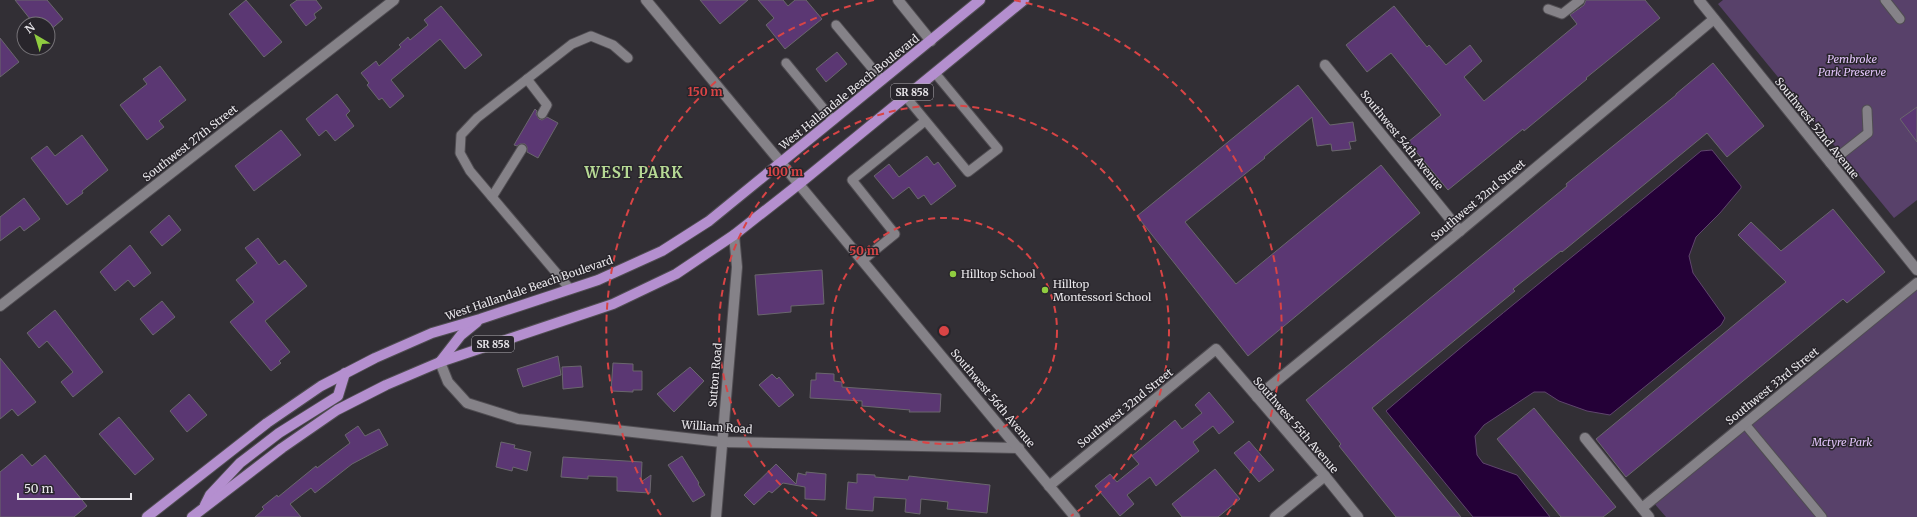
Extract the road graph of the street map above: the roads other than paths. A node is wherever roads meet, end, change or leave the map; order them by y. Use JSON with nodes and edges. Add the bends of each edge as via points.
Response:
{"nodes":[{"id":1,"x":394,"y":0,"type":"edge"},
{"id":2,"x":646,"y":0,"type":"edge"},
{"id":3,"x":898,"y":0,"type":"edge"},
{"id":4,"x":980,"y":0,"type":"edge"},
{"id":5,"x":1024,"y":0,"type":"edge"},
{"id":6,"x":1580,"y":0,"type":"edge"},
{"id":7,"x":1699,"y":0,"type":"edge"},
{"id":8,"x":1885,"y":0,"type":"edge"},
{"id":9,"x":1548,"y":8,"type":"dead end"},
{"id":10,"x":1900,"y":18,"type":"dead end"},
{"id":11,"x":1714,"y":19,"type":"junction"},
{"id":12,"x":836,"y":25,"type":"dead end"},
{"id":13,"x":931,"y":41,"type":"junction"},
{"id":14,"x":628,"y":58,"type":"dead end"},
{"id":15,"x":786,"y":63,"type":"dead end"},
{"id":16,"x":1325,"y":65,"type":"dead end"},
{"id":17,"x":935,"y":73,"type":"junction"},
{"id":18,"x":527,"y":79,"type":"junction"},
{"id":19,"x":882,"y":80,"type":"junction"},
{"id":20,"x":906,"y":97,"type":"junction"},
{"id":21,"x":1867,"y":110,"type":"dead end"},
{"id":22,"x":542,"y":114,"type":"dead end"},
{"id":23,"x":833,"y":120,"type":"junction"},
{"id":24,"x":925,"y":121,"type":"junction"},
{"id":25,"x":522,"y":149,"type":"dead end"},
{"id":26,"x":782,"y":162,"type":"junction"},
{"id":27,"x":1830,"y":163,"type":"junction"},
{"id":28,"x":799,"y":184,"type":"junction"},
{"id":29,"x":492,"y":197,"type":"junction"},
{"id":30,"x":1460,"y":231,"type":"junction"},
{"id":31,"x":734,"y":235,"type":"junction"},
{"id":32,"x":863,"y":260,"type":"junction"},
{"id":33,"x":1917,"y":270,"type":"edge"},
{"id":34,"x":1917,"y":283,"type":"edge"},
{"id":35,"x":570,"y":289,"type":"junction"},
{"id":36,"x":0,"y":306,"type":"edge"},
{"id":37,"x":480,"y":319,"type":"junction"},
{"id":38,"x":1216,"y":349,"type":"joint"},
{"id":39,"x":440,"y":362,"type":"junction"},
{"id":40,"x":345,"y":373,"type":"junction"},
{"id":41,"x":1257,"y":397,"type":"junction"},
{"id":42,"x":1745,"y":424,"type":"junction"},
{"id":43,"x":1585,"y":438,"type":"dead end"},
{"id":44,"x":721,"y":442,"type":"junction"},
{"id":45,"x":1019,"y":448,"type":"junction"},
{"id":46,"x":1325,"y":476,"type":"junction"},
{"id":47,"x":1049,"y":486,"type":"junction"},
{"id":48,"x":204,"y":508,"type":"junction"},
{"id":49,"x":1642,"y":508,"type":"junction"},
{"id":50,"x":147,"y":517,"type":"edge"},
{"id":51,"x":192,"y":517,"type":"edge"},
{"id":52,"x":716,"y":517,"type":"edge"},
{"id":53,"x":1075,"y":517,"type":"edge"},
{"id":54,"x":1275,"y":517,"type":"edge"},
{"id":55,"x":1358,"y":517,"type":"edge"},
{"id":56,"x":1650,"y":517,"type":"edge"},
{"id":57,"x":1822,"y":517,"type":"edge"}],
"edges":[{"from":1,"to":36,"type":"street","name":"Southwest 27th Street"},
{"from":2,"to":26,"type":"street","name":"Southwest 56th Avenue"},
{"from":3,"to":13,"type":"street"},
{"from":4,"to":13,"type":"main road","name":"West Hallandale Beach Boulevard","number":"SR 858"},
{"from":5,"to":17,"type":"main road","number":"SR 858"},
{"from":6,"to":9,"type":"lane","via":[[1562,14]]},
{"from":7,"to":11,"type":"street","name":"Southwest 52nd Avenue"},
{"from":8,"to":10,"type":"lane"},
{"from":11,"to":27,"type":"street","name":"Southwest 52nd Avenue"},
{"from":11,"to":30,"type":"street","name":"Southwest 32nd Street"},
{"from":12,"to":19,"type":"lane"},
{"from":13,"to":19,"type":"main road","name":"West Hallandale Beach Boulevard","number":"SR 858"},
{"from":14,"to":18,"type":"lane","via":[[613,45],[591,36],[572,44]]},
{"from":15,"to":23,"type":"lane"},
{"from":16,"to":30,"type":"street","name":"Southwest 54th Avenue"},
{"from":17,"to":20,"type":"main road","number":"SR 858"},
{"from":17,"to":24,"type":"lane","via":[[998,149],[968,172]]},
{"from":18,"to":22,"type":"lane","via":[[547,105]]},
{"from":18,"to":29,"type":"lane","via":[[477,118],[461,135],[460,153],[470,172]]},
{"from":19,"to":23,"type":"main road","name":"West Hallandale Beach Boulevard","number":"SR 858"},
{"from":20,"to":24,"type":"lane"},
{"from":20,"to":28,"type":"main road","number":"SR 858"},
{"from":21,"to":27,"type":"lane","via":[[1868,133]]},
{"from":23,"to":26,"type":"main road","name":"West Hallandale Beach Boulevard","number":"SR 858"},
{"from":24,"to":32,"type":"lane","via":[[852,180],[895,234]]},
{"from":25,"to":29,"type":"lane"},
{"from":26,"to":28,"type":"street","name":"Southwest 56th Avenue"},
{"from":26,"to":35,"type":"main road","name":"West Hallandale Beach Boulevard","number":"SR 858","via":[[709,221],[662,251],[598,280]]},
{"from":27,"to":33,"type":"street","name":"Southwest 52nd Avenue"},
{"from":28,"to":31,"type":"main road","number":"SR 858"},
{"from":28,"to":32,"type":"street","name":"Southwest 56th Avenue"},
{"from":29,"to":35,"type":"lane"},
{"from":30,"to":41,"type":"street","name":"Southwest 32nd Street"},
{"from":31,"to":39,"type":"main road","number":"SR 858","via":[[676,274],[613,304]]},
{"from":31,"to":44,"type":"street","name":"Sutton Road","via":[[737,267]]},
{"from":32,"to":45,"type":"street","name":"Southwest 56th Avenue"},
{"from":34,"to":42,"type":"street","name":"Southwest 33rd Street"},
{"from":35,"to":37,"type":"main road","name":"West Hallandale Beach Boulevard","number":"SR 858"},
{"from":37,"to":39,"type":"main road","via":[[461,335]]},
{"from":37,"to":40,"type":"main road","name":"West Hallandale Beach Boulevard","number":"SR 858","via":[[432,333]]},
{"from":38,"to":41,"type":"street","name":"Southwest 55th Avenue"},
{"from":38,"to":47,"type":"street","name":"Southwest 32nd Street"},
{"from":39,"to":44,"type":"street","name":"William Road","via":[[448,382],[467,403],[518,419]]},
{"from":39,"to":48,"type":"main road","number":"SR 858","via":[[337,410],[282,448]]},
{"from":40,"to":48,"type":"main road","via":[[338,396],[279,433],[240,463],[210,495]]},
{"from":40,"to":50,"type":"main road","name":"West Hallandale Beach Boulevard","number":"SR 858","via":[[321,386],[267,423]]},
{"from":41,"to":46,"type":"street","name":"Southwest 55th Avenue"},
{"from":42,"to":49,"type":"street","name":"Southwest 33rd Street"},
{"from":42,"to":57,"type":"lane"},
{"from":43,"to":49,"type":"street"},
{"from":44,"to":45,"type":"street","name":"William Road"},
{"from":44,"to":52,"type":"street","name":"Sutton Road"},
{"from":45,"to":47,"type":"street","name":"Southwest 56th Avenue"},
{"from":46,"to":54,"type":"street"},
{"from":46,"to":55,"type":"street","name":"Southwest 55th Avenue"},
{"from":47,"to":53,"type":"street","name":"Southwest 56th Avenue"},
{"from":48,"to":51,"type":"main road","number":"SR 858"},
{"from":49,"to":56,"type":"street"}]}
